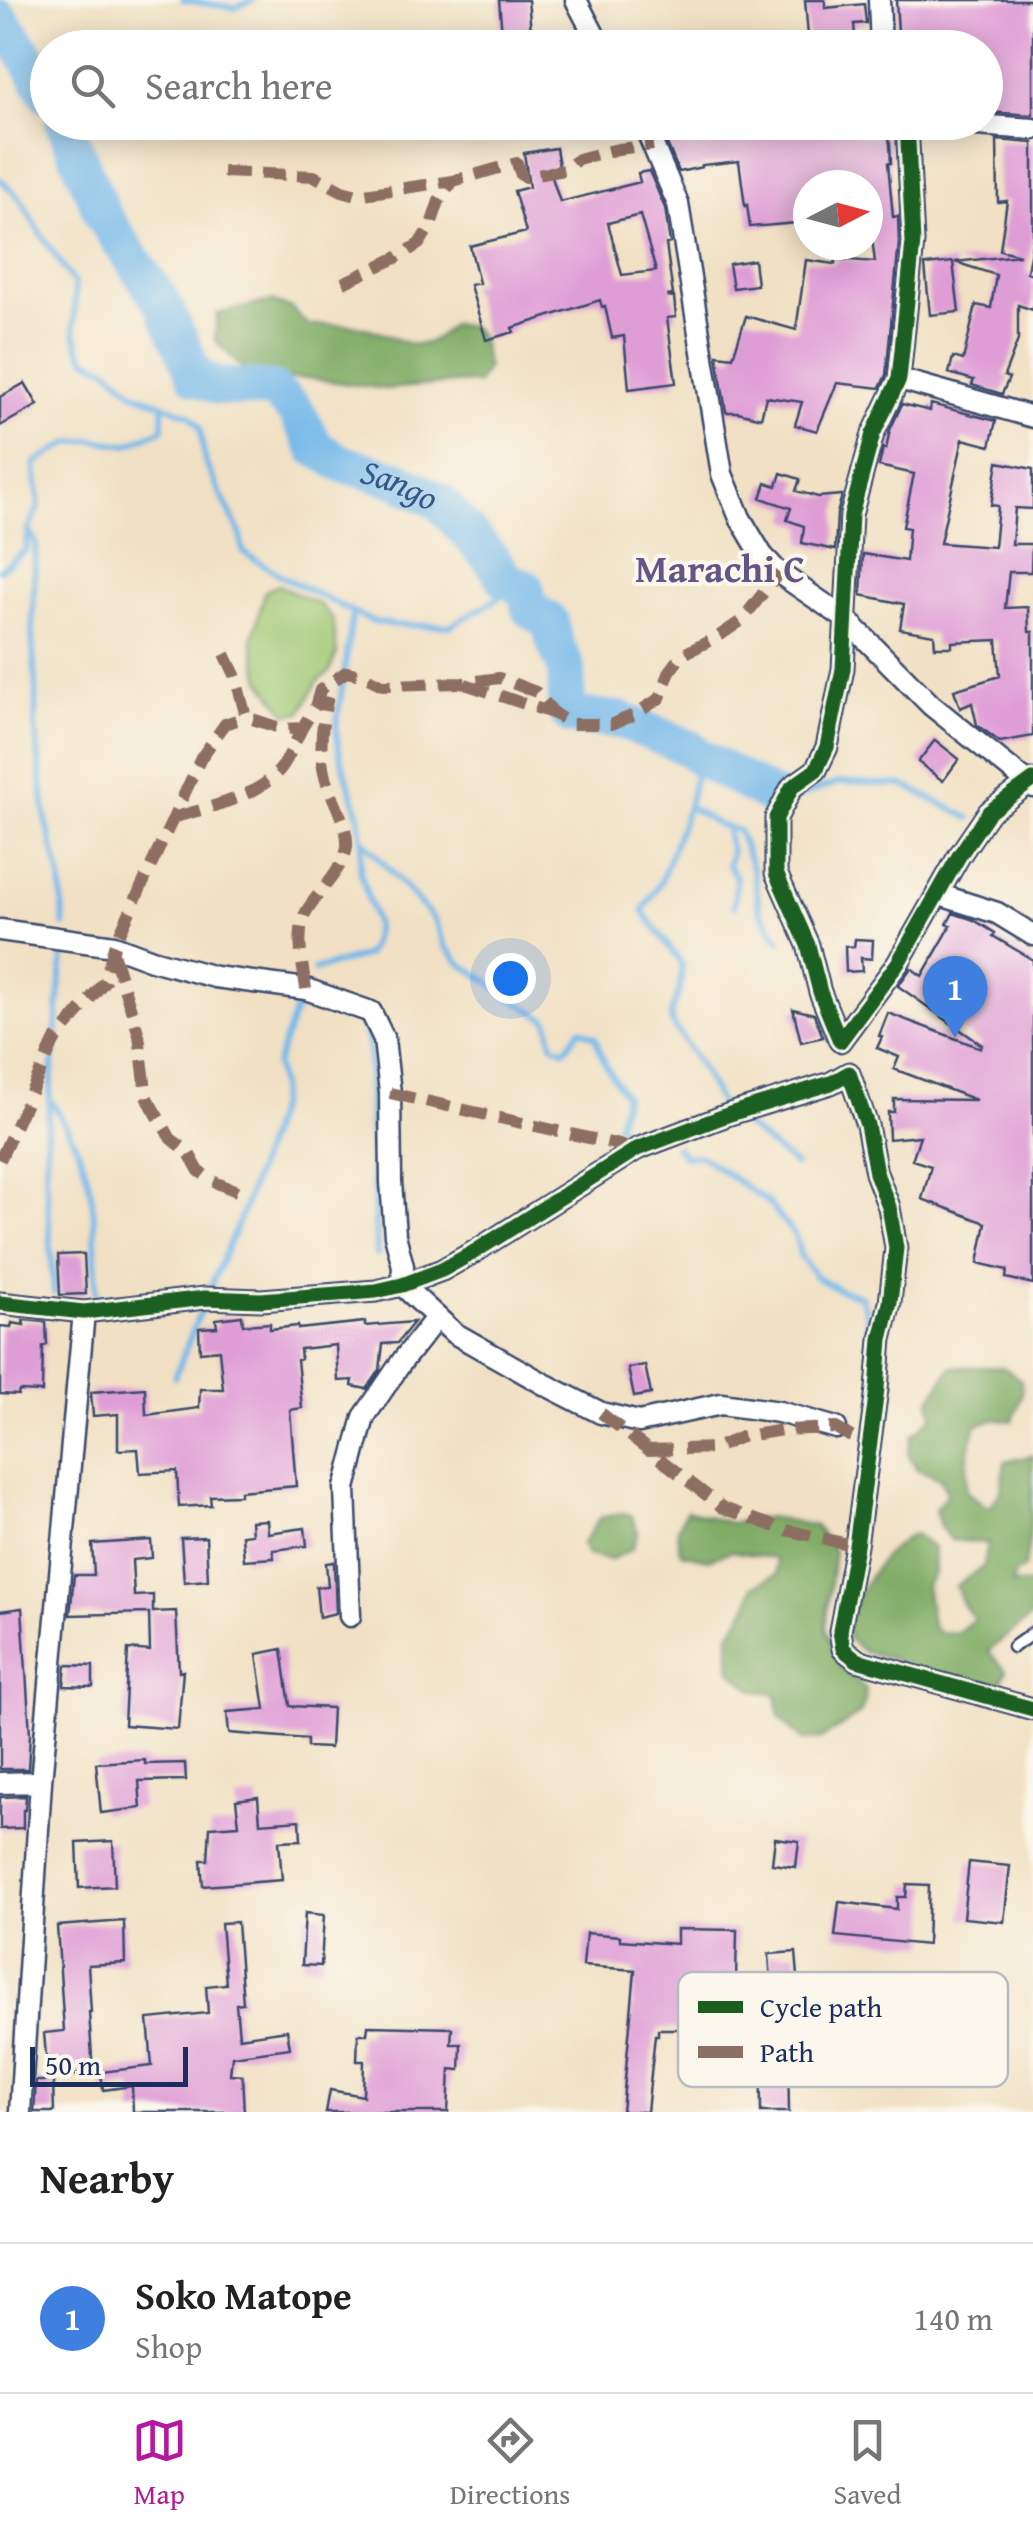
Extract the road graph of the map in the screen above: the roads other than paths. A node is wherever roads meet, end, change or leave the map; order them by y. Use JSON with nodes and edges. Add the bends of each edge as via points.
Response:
{"nodes":[{"id":1,"x":576,"y":0,"type":"edge"},
{"id":2,"x":879,"y":0,"type":"edge"},
{"id":3,"x":592,"y":30,"type":"edge"},
{"id":4,"x":880,"y":30,"type":"edge"},
{"id":5,"x":1003,"y":128,"type":"edge"},
{"id":6,"x":1033,"y":130,"type":"edge"},
{"id":7,"x":651,"y":140,"type":"edge"},
{"id":8,"x":908,"y":140,"type":"edge"},
{"id":9,"x":900,"y":379,"type":"junction"},
{"id":10,"x":1033,"y":417,"type":"edge"},
{"id":11,"x":846,"y":619,"type":"junction"},
{"id":12,"x":1032,"y":784,"type":"edge"},
{"id":13,"x":937,"y":894,"type":"junction"},
{"id":14,"x":0,"y":930,"type":"edge"},
{"id":15,"x":1033,"y":936,"type":"edge"},
{"id":16,"x":840,"y":1041,"type":"junction"},
{"id":17,"x":849,"y":1073,"type":"junction"},
{"id":18,"x":402,"y":1285,"type":"junction"},
{"id":19,"x":0,"y":1303,"type":"edge"},
{"id":20,"x":84,"y":1312,"type":"junction"},
{"id":21,"x":436,"y":1318,"type":"junction"},
{"id":22,"x":836,"y":1428,"type":"dead end"},
{"id":23,"x":350,"y":1616,"type":"dead end"},
{"id":24,"x":1033,"y":1633,"type":"edge"},
{"id":25,"x":1013,"y":1648,"type":"dead end"},
{"id":26,"x":1033,"y":1708,"type":"edge"},
{"id":27,"x":41,"y":1782,"type":"junction"},
{"id":28,"x":0,"y":1784,"type":"edge"},
{"id":29,"x":20,"y":2112,"type":"edge"}],
"edges":[{"from":1,"to":3,"type":"street"},
{"from":2,"to":4,"type":"street"},
{"from":5,"to":6,"type":"street"},
{"from":7,"to":11,"type":"street","via":[[678,204],[722,474],[734,504],[762,555]]},
{"from":8,"to":9,"type":"street","via":[[913,242]]},
{"from":9,"to":10,"type":"street"},
{"from":9,"to":11,"type":"street","via":[[873,434],[850,515]]},
{"from":11,"to":12,"type":"street","via":[[930,705]]},
{"from":11,"to":16,"type":"street","via":[[827,747],[816,770],[792,787],[776,818],[776,873]]},
{"from":12,"to":13,"type":"street","via":[[989,812]]},
{"from":13,"to":15,"type":"street","via":[[998,913]]},
{"from":13,"to":16,"type":"street"},
{"from":14,"to":18,"type":"street","via":[[114,946],[215,977],[306,989],[371,1012],[384,1039]]},
{"from":16,"to":17,"type":"street"},
{"from":17,"to":18,"type":"street","via":[[638,1149],[474,1252]]},
{"from":17,"to":26,"type":"street","via":[[896,1248],[840,1631],[843,1649],[857,1660]]},
{"from":18,"to":20,"type":"street"},
{"from":18,"to":21,"type":"street"},
{"from":19,"to":20,"type":"street"},
{"from":20,"to":27,"type":"street"},
{"from":21,"to":22,"type":"street","via":[[601,1413],[639,1422],[721,1404]]},
{"from":21,"to":23,"type":"street","via":[[364,1418],[345,1488]]},
{"from":24,"to":25,"type":"lane"},
{"from":27,"to":28,"type":"street"},
{"from":27,"to":29,"type":"street"}]}
